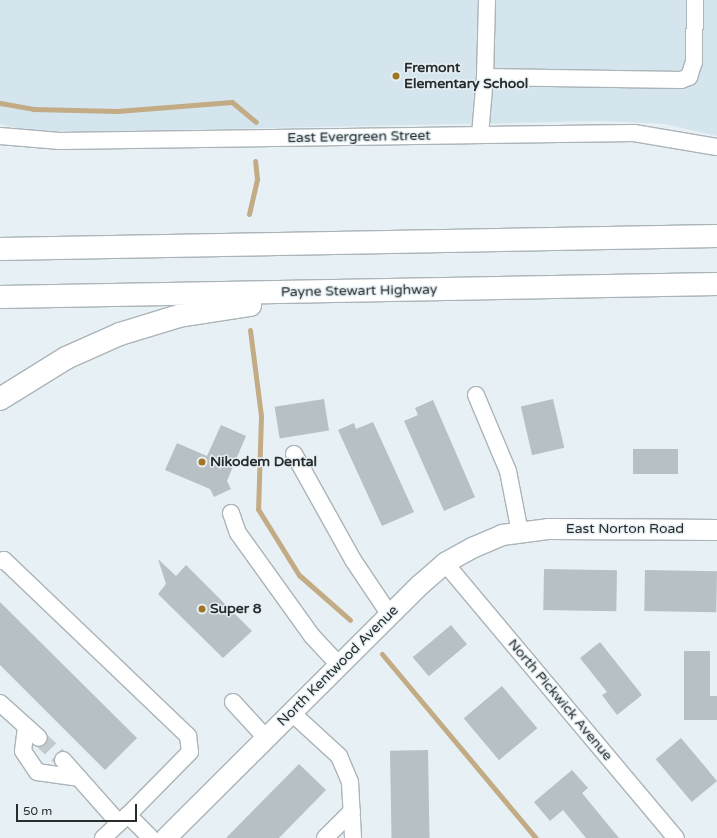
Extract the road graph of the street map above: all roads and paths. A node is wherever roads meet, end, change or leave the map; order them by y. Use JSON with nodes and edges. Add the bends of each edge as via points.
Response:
{"nodes":[{"id":1,"x":487,"y":0,"type":"edge"},
{"id":2,"x":695,"y":0,"type":"edge"},
{"id":3,"x":485,"y":77,"type":"junction"},
{"id":4,"x":480,"y":135,"type":"junction"},
{"id":5,"x":0,"y":136,"type":"edge"},
{"id":6,"x":717,"y":147,"type":"edge"},
{"id":7,"x":717,"y":236,"type":"edge"},
{"id":8,"x":0,"y":239,"type":"edge"},
{"id":9,"x":145,"y":246,"type":"junction"},
{"id":10,"x":0,"y":249,"type":"edge"},
{"id":11,"x":717,"y":284,"type":"edge"},
{"id":12,"x":450,"y":289,"type":"junction"},
{"id":13,"x":0,"y":297,"type":"edge"},
{"id":14,"x":476,"y":395,"type":"dead end"},
{"id":15,"x":0,"y":399,"type":"edge"},
{"id":16,"x":294,"y":454,"type":"dead end"},
{"id":17,"x":231,"y":513,"type":"dead end"},
{"id":18,"x":717,"y":530,"type":"edge"},
{"id":19,"x":526,"y":532,"type":"junction"},
{"id":20,"x":0,"y":560,"type":"edge"},
{"id":21,"x":445,"y":562,"type":"junction"},
{"id":22,"x":390,"y":615,"type":"junction"},
{"id":23,"x":339,"y":665,"type":"junction"},
{"id":24,"x":233,"y":702,"type":"dead end"},
{"id":25,"x":0,"y":703,"type":"edge"},
{"id":26,"x":292,"y":713,"type":"junction"},
{"id":27,"x":26,"y":727,"type":"junction"},
{"id":28,"x":39,"y":738,"type":"tunnel mouth"},
{"id":29,"x":266,"y":738,"type":"junction"},
{"id":30,"x":63,"y":760,"type":"tunnel mouth"},
{"id":31,"x":79,"y":778,"type":"junction"},
{"id":32,"x":352,"y":811,"type":"junction"},
{"id":33,"x":124,"y":819,"type":"junction"},
{"id":34,"x":103,"y":838,"type":"edge"},
{"id":35,"x":151,"y":838,"type":"edge"},
{"id":36,"x":166,"y":838,"type":"edge"},
{"id":37,"x":325,"y":838,"type":"edge"},
{"id":38,"x":353,"y":838,"type":"edge"},
{"id":39,"x":676,"y":838,"type":"edge"}],
"edges":[{"from":1,"to":3,"type":"street"},
{"from":2,"to":3,"type":"street","via":[[694,62],[690,77],[685,79]]},
{"from":3,"to":4,"type":"street"},
{"from":4,"to":5,"type":"street","name":"East Evergreen Street","via":[[60,141]]},
{"from":4,"to":6,"type":"street","name":"East Evergreen Street","via":[[634,133]]},
{"from":7,"to":9,"type":"highway"},
{"from":8,"to":9,"type":"highway"},
{"from":9,"to":10,"type":"highway"},
{"from":11,"to":12,"type":"highway","name":"Payne Stewart Highway"},
{"from":12,"to":13,"type":"highway","name":"Payne Stewart Highway"},
{"from":12,"to":15,"type":"highway","via":[[231,307],[180,316],[93,346]]},
{"from":14,"to":19,"type":"street","via":[[508,471]]},
{"from":16,"to":22,"type":"street","via":[[353,560]]},
{"from":17,"to":23,"type":"street","via":[[243,539],[312,636]]},
{"from":18,"to":19,"type":"main road","name":"East Norton Road"},
{"from":19,"to":21,"type":"main road","name":"North Kentwood Avenue","via":[[486,541]]},
{"from":20,"to":33,"type":"street","via":[[4,560],[188,736],[190,752]]},
{"from":21,"to":22,"type":"main road","name":"North Kentwood Avenue"},
{"from":21,"to":39,"type":"street","name":"North Pickwick Avenue"},
{"from":22,"to":23,"type":"main road","name":"North Kentwood Avenue"},
{"from":23,"to":26,"type":"main road","name":"North Kentwood Avenue"},
{"from":24,"to":29,"type":"street"},
{"from":25,"to":27,"type":"street"},
{"from":26,"to":29,"type":"main road","name":"North Kentwood Avenue"},
{"from":26,"to":32,"type":"street","via":[[339,756],[350,782]]},
{"from":27,"to":28,"type":"street"},
{"from":27,"to":31,"type":"street","via":[[23,751],[37,772]]},
{"from":29,"to":36,"type":"main road","name":"North Kentwood Avenue"},
{"from":30,"to":31,"type":"street"},
{"from":31,"to":33,"type":"street"},
{"from":32,"to":37,"type":"street"},
{"from":32,"to":38,"type":"street"},
{"from":33,"to":34,"type":"street"},
{"from":33,"to":35,"type":"street"}]}
